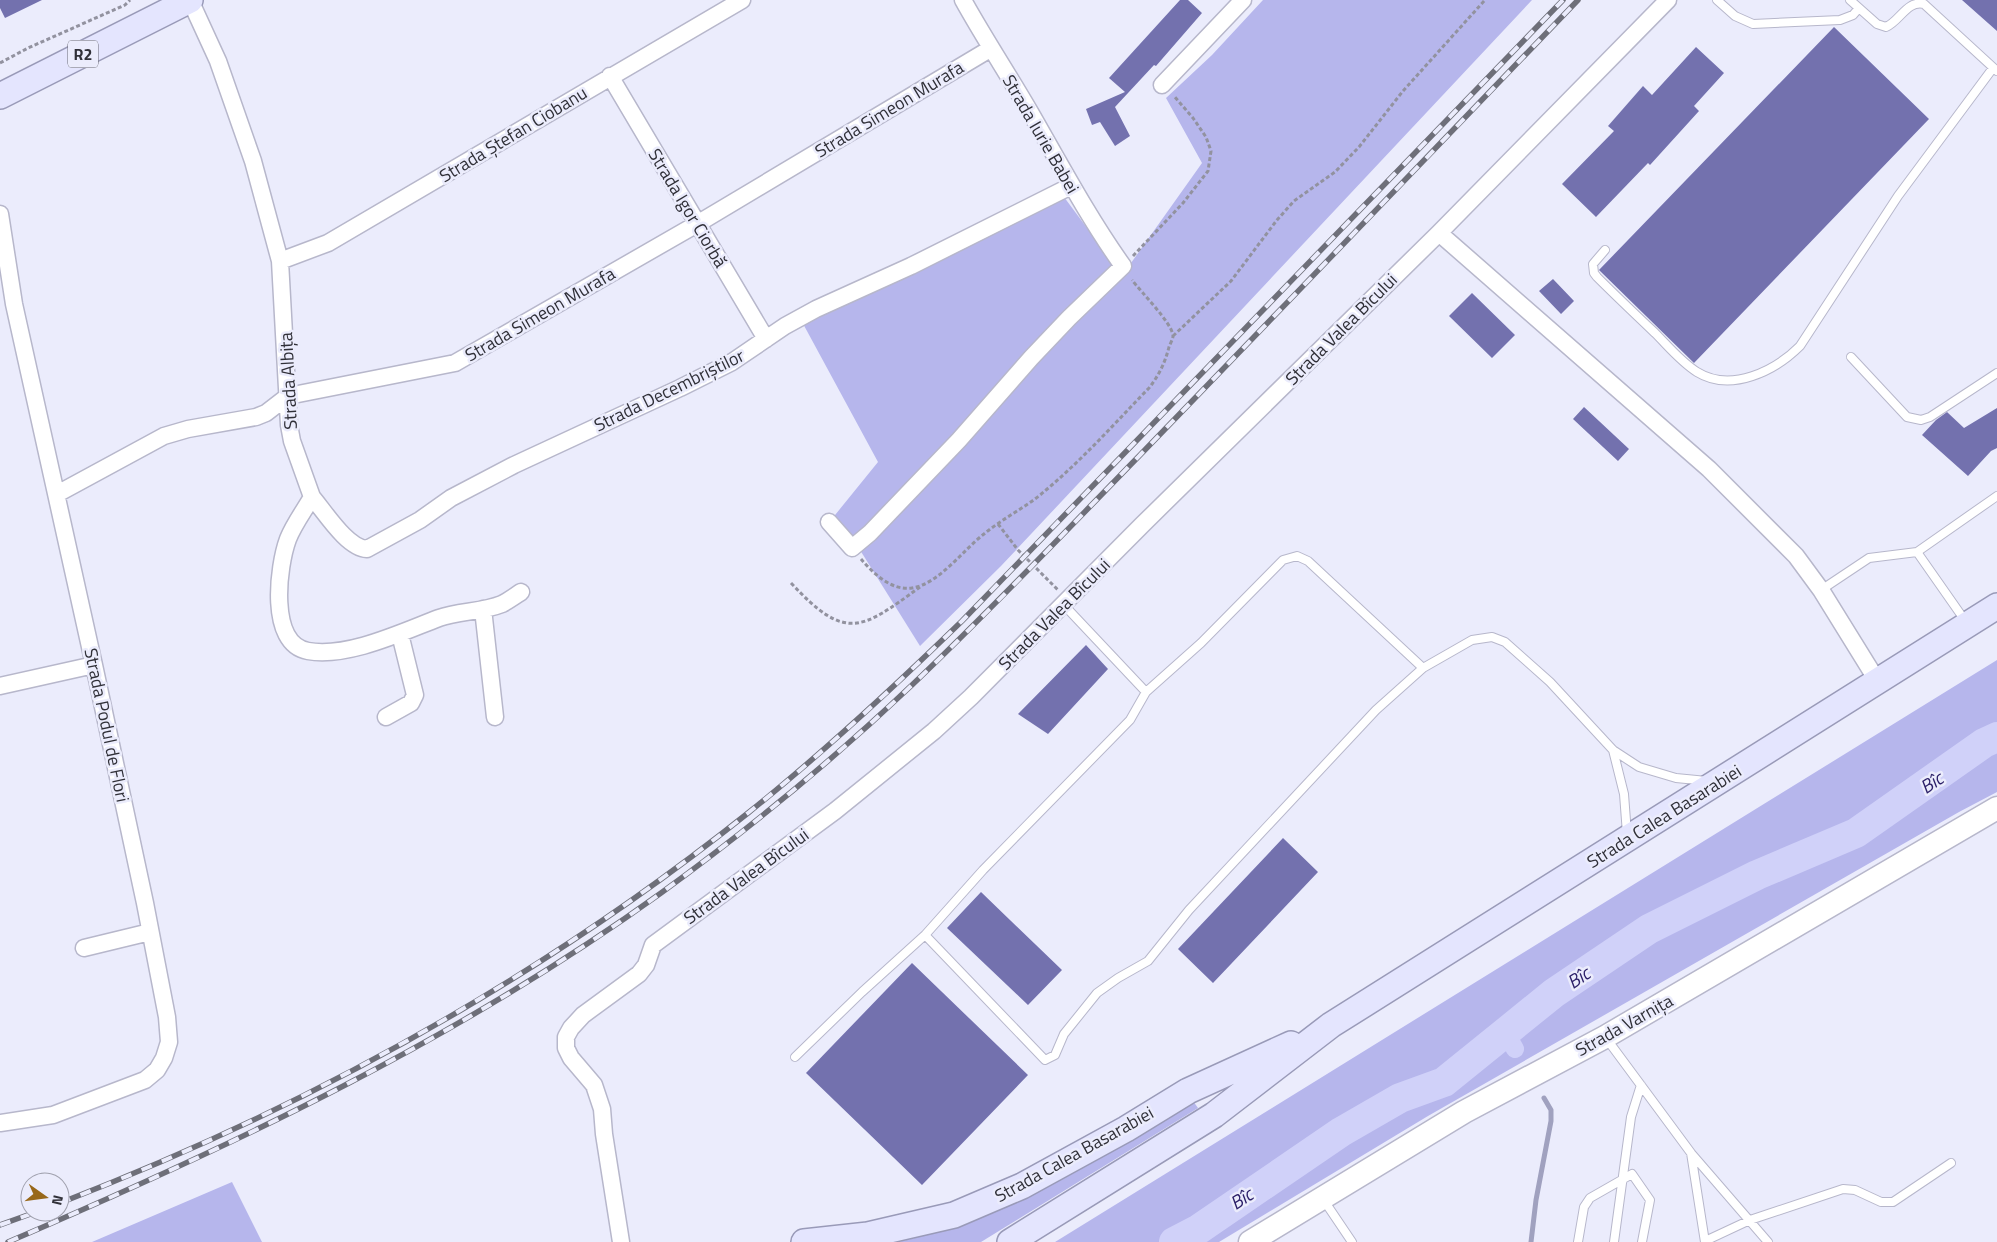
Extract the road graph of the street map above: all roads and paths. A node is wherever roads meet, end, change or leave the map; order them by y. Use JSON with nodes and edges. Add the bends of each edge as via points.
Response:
{"nodes":[{"id":1,"x":130,"y":0,"type":"edge"},
{"id":2,"x":190,"y":0,"type":"edge"},
{"id":3,"x":742,"y":0,"type":"edge"},
{"id":4,"x":963,"y":0,"type":"edge"},
{"id":5,"x":1243,"y":0,"type":"edge"},
{"id":6,"x":1485,"y":0,"type":"edge"},
{"id":7,"x":1668,"y":0,"type":"edge"},
{"id":8,"x":1717,"y":0,"type":"edge"},
{"id":9,"x":1850,"y":0,"type":"edge"},
{"id":10,"x":164,"y":6,"type":"edge"},
{"id":11,"x":1859,"y":8,"type":"junction"},
{"id":12,"x":990,"y":49,"type":"junction"},
{"id":13,"x":0,"y":63,"type":"edge"},
{"id":14,"x":1995,"y":70,"type":"edge"},
{"id":15,"x":610,"y":76,"type":"junction"},
{"id":16,"x":1162,"y":85,"type":"joint"},
{"id":17,"x":0,"y":96,"type":"edge"},
{"id":18,"x":1071,"y":186,"type":"junction"},
{"id":19,"x":0,"y":214,"type":"edge"},
{"id":20,"x":698,"y":224,"type":"junction"},
{"id":21,"x":1439,"y":232,"type":"junction"},
{"id":22,"x":1605,"y":250,"type":"dead end"},
{"id":23,"x":280,"y":261,"type":"junction"},
{"id":24,"x":1122,"y":266,"type":"junction"},
{"id":25,"x":1173,"y":336,"type":"junction"},
{"id":26,"x":766,"y":339,"type":"junction"},
{"id":27,"x":1851,"y":357,"type":"dead end"},
{"id":28,"x":1997,"y":373,"type":"edge"},
{"id":29,"x":288,"y":396,"type":"junction"},
{"id":30,"x":57,"y":494,"type":"junction"},
{"id":31,"x":1997,"y":496,"type":"edge"},
{"id":32,"x":312,"y":497,"type":"junction"},
{"id":33,"x":829,"y":522,"type":"dead end"},
{"id":34,"x":998,"y":524,"type":"junction"},
{"id":35,"x":852,"y":548,"type":"junction"},
{"id":36,"x":1918,"y":552,"type":"junction"},
{"id":37,"x":791,"y":583,"type":"dead end"},
{"id":38,"x":922,"y":585,"type":"junction"},
{"id":39,"x":1821,"y":590,"type":"junction"},
{"id":40,"x":521,"y":592,"type":"dead end"},
{"id":41,"x":1065,"y":602,"type":"junction"},
{"id":42,"x":1997,"y":606,"type":"edge"},
{"id":43,"x":483,"y":610,"type":"junction"},
{"id":44,"x":1967,"y":625,"type":"junction"},
{"id":45,"x":400,"y":634,"type":"junction"},
{"id":46,"x":94,"y":665,"type":"junction"},
{"id":47,"x":1423,"y":668,"type":"junction"},
{"id":48,"x":1878,"y":682,"type":"junction"},
{"id":49,"x":0,"y":686,"type":"edge"},
{"id":50,"x":1146,"y":692,"type":"junction"},
{"id":51,"x":386,"y":717,"type":"dead end"},
{"id":52,"x":496,"y":717,"type":"dead end"},
{"id":53,"x":1613,"y":750,"type":"junction"},
{"id":54,"x":1718,"y":782,"type":"junction"},
{"id":55,"x":1997,"y":808,"type":"edge"},
{"id":56,"x":1627,"y":840,"type":"junction"},
{"id":57,"x":150,"y":932,"type":"junction"},
{"id":58,"x":925,"y":935,"type":"junction"},
{"id":59,"x":84,"y":948,"type":"dead end"},
{"id":60,"x":1331,"y":1025,"type":"junction"},
{"id":61,"x":1605,"y":1037,"type":"junction"},
{"id":62,"x":795,"y":1057,"type":"dead end"},
{"id":63,"x":1641,"y":1085,"type":"junction"},
{"id":64,"x":0,"y":1123,"type":"edge"},
{"id":65,"x":1691,"y":1152,"type":"junction"},
{"id":66,"x":1951,"y":1163,"type":"dead end"},
{"id":67,"x":1624,"y":1178,"type":"junction"},
{"id":68,"x":1322,"y":1197,"type":"junction"},
{"id":69,"x":1750,"y":1220,"type":"junction"},
{"id":70,"x":1705,"y":1241,"type":"edge"},
{"id":71,"x":621,"y":1242,"type":"edge"},
{"id":72,"x":804,"y":1242,"type":"edge"},
{"id":73,"x":1010,"y":1242,"type":"edge"},
{"id":74,"x":1250,"y":1242,"type":"edge"},
{"id":75,"x":1352,"y":1242,"type":"edge"},
{"id":76,"x":1578,"y":1242,"type":"edge"},
{"id":77,"x":1614,"y":1242,"type":"edge"},
{"id":78,"x":1642,"y":1242,"type":"edge"},
{"id":79,"x":1768,"y":1242,"type":"edge"}],
"edges":[{"from":1,"to":13,"type":"path"},
{"from":2,"to":10,"type":"main road","number":"R2"},
{"from":2,"to":23,"type":"street","name":"Strada Albița","via":[[218,61],[253,161]]},
{"from":3,"to":15,"type":"street","name":"Strada Ștefan Ciobanu"},
{"from":4,"to":12,"type":"street","name":"Strada Iurie Babei"},
{"from":5,"to":16,"type":"street"},
{"from":6,"to":25,"type":"path","via":[[1403,91],[1359,148],[1335,172],[1294,201],[1231,281]]},
{"from":7,"to":21,"type":"street","name":"Strada Valea Bîcului"},
{"from":8,"to":11,"type":"lane","via":[[1734,16],[1753,24],[1840,20],[1853,15]]},
{"from":9,"to":11,"type":"lane"},
{"from":10,"to":17,"type":"main road","number":"R2"},
{"from":11,"to":14,"type":"lane","via":[[1877,24],[1886,27],[1910,5],[1924,4]]},
{"from":12,"to":18,"type":"street","name":"Strada Iurie Babei"},
{"from":12,"to":20,"type":"street","name":"Strada Simeon Murafa"},
{"from":14,"to":22,"type":"lane","via":[[1898,196],[1800,346],[1787,358],[1751,377],[1730,382],[1708,378],[1698,372],[1597,278],[1594,264]]},
{"from":15,"to":20,"type":"street","name":"Strada Igor Ciorbă"},
{"from":15,"to":23,"type":"street","name":"Strada Ștefan Ciobanu","via":[[328,243]]},
{"from":16,"to":24,"type":"path","via":[[1180,102],[1206,137],[1211,151],[1208,171],[1183,203]]},
{"from":18,"to":24,"type":"street","name":"Strada Iurie Babei"},
{"from":18,"to":26,"type":"street","name":"Strada Decembriștilor","via":[[911,266],[816,309]]},
{"from":19,"to":30,"type":"street","name":"Strada Podul de Flori","via":[[14,304]]},
{"from":20,"to":26,"type":"street","name":"Strada Igor Ciorbă"},
{"from":20,"to":29,"type":"street","name":"Strada Simeon Murafa","via":[[455,362]]},
{"from":21,"to":39,"type":"street","via":[[1709,469],[1796,556]]},
{"from":21,"to":41,"type":"street","name":"Strada Valea Bîcului"},
{"from":23,"to":29,"type":"street","name":"Strada Albița"},
{"from":24,"to":25,"type":"path","via":[[1156,308]]},
{"from":24,"to":35,"type":"street","via":[[1031,358],[892,511]]},
{"from":25,"to":34,"type":"path","via":[[1166,360],[1149,388],[1045,492]]},
{"from":26,"to":32,"type":"street","name":"Strada Decembriștilor","via":[[732,362],[481,482],[367,549],[360,549],[349,541]]},
{"from":27,"to":28,"type":"lane","via":[[1907,417],[1915,420],[1930,417]]},
{"from":29,"to":30,"type":"street","name":"Strada Simeon Murafa","via":[[256,417],[164,436]]},
{"from":29,"to":32,"type":"street","name":"Strada Albița","via":[[292,442]]},
{"from":30,"to":46,"type":"street","name":"Strada Podul de Flori"},
{"from":31,"to":36,"type":"lane"},
{"from":32,"to":45,"type":"street","via":[[289,537],[282,562],[280,610],[282,623],[292,642],[305,651],[323,652]]},
{"from":33,"to":35,"type":"street"},
{"from":34,"to":38,"type":"path"},
{"from":34,"to":41,"type":"path"},
{"from":35,"to":38,"type":"path","via":[[869,568],[894,586],[911,588]]},
{"from":36,"to":39,"type":"lane","via":[[1869,558]]},
{"from":36,"to":44,"type":"lane"},
{"from":37,"to":38,"type":"path","via":[[818,609],[841,622],[856,624],[882,614]]},
{"from":39,"to":48,"type":"street"},
{"from":40,"to":43,"type":"street","via":[[502,604]]},
{"from":41,"to":50,"type":"lane"},
{"from":41,"to":71,"type":"street","name":"Strada Valea Bîcului","via":[[934,730],[835,811],[654,945],[639,974],[571,1028],[566,1037],[566,1048],[594,1085],[602,1109]]},
{"from":42,"to":44,"type":"main road","name":"Strada Calea Basarabiei"},
{"from":43,"to":45,"type":"street","via":[[453,613]]},
{"from":43,"to":52,"type":"street"},
{"from":44,"to":48,"type":"main road","name":"Strada Calea Basarabiei"},
{"from":45,"to":51,"type":"street","via":[[415,695],[411,704]]},
{"from":46,"to":49,"type":"street"},
{"from":46,"to":57,"type":"street","name":"Strada Podul de Flori"},
{"from":47,"to":50,"type":"lane","via":[[1308,561],[1297,556],[1283,560],[1202,643]]},
{"from":47,"to":53,"type":"lane","via":[[1472,640],[1492,637],[1505,642],[1550,682]]},
{"from":47,"to":58,"type":"lane","via":[[1376,710],[1189,910],[1148,961],[1098,993],[1064,1034],[1055,1055],[1045,1060]]},
{"from":48,"to":54,"type":"main road","name":"Strada Calea Basarabiei"},
{"from":50,"to":58,"type":"lane","via":[[1130,720],[983,870]]},
{"from":53,"to":54,"type":"lane","via":[[1639,767],[1676,778]]},
{"from":53,"to":56,"type":"lane","via":[[1624,794]]},
{"from":54,"to":56,"type":"main road","name":"Strada Calea Basarabiei"},
{"from":55,"to":61,"type":"street","name":"Strada Varnița"},
{"from":56,"to":60,"type":"main road","name":"Strada Calea Basarabiei"},
{"from":57,"to":59,"type":"street"},
{"from":57,"to":64,"type":"street","name":"Strada Podul de Flori","via":[[169,1042],[157,1070],[145,1080],[53,1115]]},
{"from":58,"to":62,"type":"lane"},
{"from":60,"to":72,"type":"main road","name":"Strada Calea Basarabiei","via":[[1188,1091],[1022,1186],[979,1205],[954,1215],[868,1235]]},
{"from":60,"to":73,"type":"main road","name":"Strada Calea Basarabiei","via":[[1214,1115]]},
{"from":61,"to":63,"type":"lane"},
{"from":61,"to":68,"type":"street","name":"Strada Varnița","via":[[1464,1112]]},
{"from":63,"to":65,"type":"lane"},
{"from":63,"to":67,"type":"lane","via":[[1631,1117]]},
{"from":65,"to":69,"type":"lane"},
{"from":65,"to":70,"type":"lane"},
{"from":66,"to":69,"type":"lane","via":[[1894,1202],[1881,1202],[1850,1188]]},
{"from":67,"to":76,"type":"lane","via":[[1590,1198],[1584,1207]]},
{"from":67,"to":77,"type":"lane"},
{"from":67,"to":78,"type":"lane","via":[[1632,1174],[1650,1200]]},
{"from":68,"to":74,"type":"street","name":"Strada Varnița"},
{"from":68,"to":75,"type":"lane"},
{"from":69,"to":70,"type":"lane"},
{"from":69,"to":79,"type":"lane"}]}
